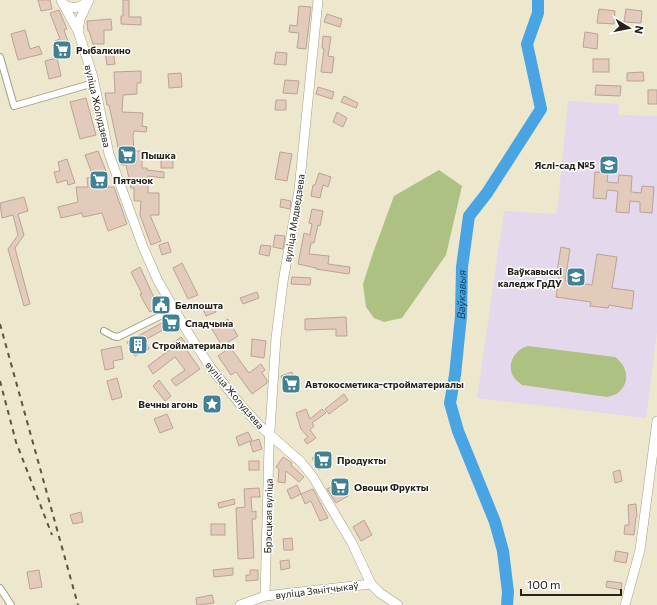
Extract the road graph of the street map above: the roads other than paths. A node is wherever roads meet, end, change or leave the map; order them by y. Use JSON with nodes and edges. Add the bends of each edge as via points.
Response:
{"nodes":[{"id":1,"x":88,"y":0,"type":"edge"},
{"id":2,"x":318,"y":0,"type":"edge"},
{"id":3,"x":62,"y":2,"type":"edge"},
{"id":4,"x":78,"y":31,"type":"junction"},
{"id":5,"x":0,"y":57,"type":"edge"},
{"id":6,"x":94,"y":83,"type":"junction"},
{"id":7,"x":174,"y":309,"type":"junction"},
{"id":8,"x":104,"y":332,"type":"dead end"},
{"id":9,"x":657,"y":421,"type":"edge"},
{"id":10,"x":269,"y":435,"type":"junction"},
{"id":11,"x":371,"y":584,"type":"junction"},
{"id":12,"x":0,"y":588,"type":"edge"},
{"id":13,"x":265,"y":596,"type":"junction"},
{"id":14,"x":245,"y":604,"type":"edge"},
{"id":15,"x":10,"y":605,"type":"edge"},
{"id":16,"x":398,"y":605,"type":"edge"},
{"id":17,"x":625,"y":605,"type":"edge"}],
"edges":[{"from":1,"to":3,"type":"street","via":[[76,8]]},
{"from":1,"to":4,"type":"street"},
{"from":2,"to":10,"type":"street","name":"вуліца Мядведзева","via":[[300,183],[276,338]]},
{"from":3,"to":4,"type":"street","name":"вуліца Жолудзева"},
{"from":4,"to":6,"type":"street","name":"вуліца Жолудзева"},
{"from":5,"to":6,"type":"street","via":[[14,106]]},
{"from":6,"to":7,"type":"street","name":"вуліца Жолудзева","via":[[109,154],[143,247]]},
{"from":7,"to":8,"type":"street","via":[[118,337]]},
{"from":7,"to":10,"type":"street","name":"вуліца Жолудзева","via":[[211,368]]},
{"from":9,"to":17,"type":"street","via":[[641,543]]},
{"from":10,"to":11,"type":"street","name":"вуліца Жолудзева","via":[[301,462],[313,477],[352,543]]},
{"from":10,"to":13,"type":"street","name":"Брэсцкая вуліца"},
{"from":11,"to":13,"type":"street","name":"вуліца Зянітчыкаў"},
{"from":11,"to":16,"type":"street","name":"вуліца Жолудзева"},
{"from":12,"to":15,"type":"street"},
{"from":13,"to":14,"type":"street","name":"вуліца Зянітчыкаў"}]}
